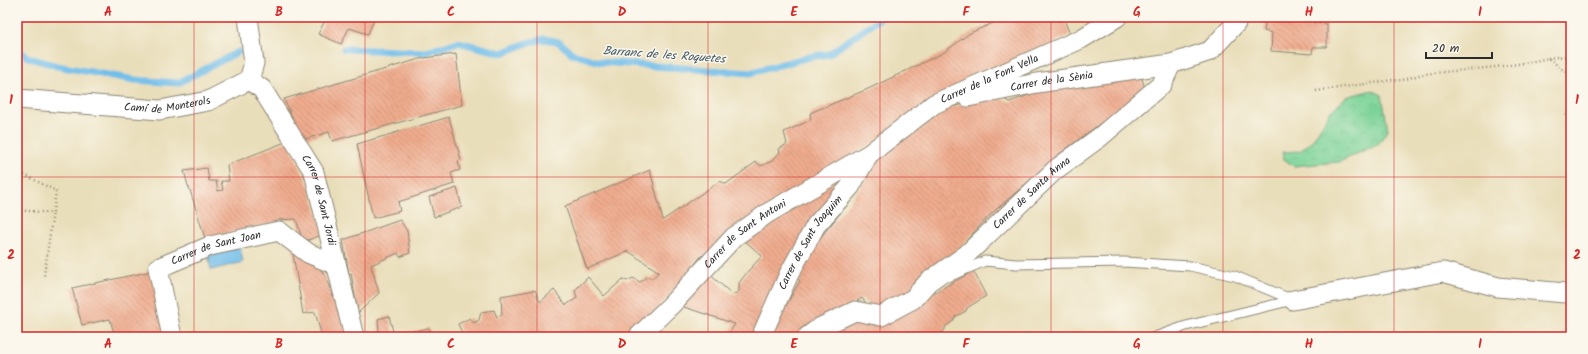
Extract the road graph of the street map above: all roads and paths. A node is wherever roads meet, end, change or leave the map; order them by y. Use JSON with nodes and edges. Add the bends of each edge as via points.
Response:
{"nodes":[{"id":1,"x":248,"y":17,"type":"edge"},
{"id":2,"x":1117,"y":17,"type":"edge"},
{"id":3,"x":1237,"y":17,"type":"edge"},
{"id":4,"x":1571,"y":57,"type":"edge"},
{"id":5,"x":1548,"y":58,"type":"junction"},
{"id":6,"x":1171,"y":64,"type":"junction"},
{"id":7,"x":1571,"y":76,"type":"edge"},
{"id":8,"x":249,"y":80,"type":"junction"},
{"id":9,"x":1316,"y":91,"type":"dead end"},
{"id":10,"x":17,"y":99,"type":"edge"},
{"id":11,"x":934,"y":104,"type":"junction"},
{"id":12,"x":1571,"y":108,"type":"edge"},
{"id":13,"x":1571,"y":127,"type":"edge"},
{"id":14,"x":869,"y":154,"type":"junction"},
{"id":15,"x":17,"y":171,"type":"edge"},
{"id":16,"x":17,"y":210,"type":"edge"},
{"id":17,"x":53,"y":213,"type":"junction"},
{"id":18,"x":336,"y":265,"type":"junction"},
{"id":19,"x":44,"y":276,"type":"dead end"},
{"id":20,"x":1571,"y":292,"type":"edge"},
{"id":21,"x":919,"y":293,"type":"junction"},
{"id":22,"x":1293,"y":300,"type":"junction"},
{"id":23,"x":172,"y":337,"type":"edge"},
{"id":24,"x":354,"y":337,"type":"edge"},
{"id":25,"x":638,"y":337,"type":"edge"},
{"id":26,"x":761,"y":337,"type":"edge"},
{"id":27,"x":807,"y":337,"type":"edge"},
{"id":28,"x":1155,"y":337,"type":"edge"}],
"edges":[{"from":1,"to":8,"type":"street","via":[[254,63]]},
{"from":2,"to":11,"type":"street","name":"Carrer de la Font Vella","via":[[1080,39]]},
{"from":3,"to":6,"type":"street","via":[[1236,23],[1210,51]]},
{"from":4,"to":5,"type":"path"},
{"from":5,"to":7,"type":"path"},
{"from":5,"to":9,"type":"path","via":[[1521,64],[1424,74],[1400,81]]},
{"from":6,"to":11,"type":"street","name":"Carrer de la Sènia","via":[[1037,83]]},
{"from":6,"to":21,"type":"street","name":"Carrer de Santa Anna","via":[[1162,84],[1100,137],[1055,170],[966,255],[928,282]]},
{"from":8,"to":10,"type":"street","name":"Camí de Monterols","via":[[208,101],[160,110]]},
{"from":8,"to":18,"type":"street","name":"Carrer de Sant Jordi","via":[[262,88],[314,172]]},
{"from":11,"to":14,"type":"street","name":"Carrer de la Font Vella"},
{"from":12,"to":13,"type":"path","via":[[1566,116]]},
{"from":14,"to":25,"type":"street","name":"Carrer de Sant Antoni","via":[[768,213],[734,237]]},
{"from":14,"to":26,"type":"street","name":"Carrer de Sant Joaquim","via":[[850,187],[816,225],[789,274]]},
{"from":15,"to":17,"type":"path","via":[[56,191]]},
{"from":16,"to":17,"type":"path"},
{"from":17,"to":19,"type":"path"},
{"from":18,"to":23,"type":"street","name":"Carrer de Sant Joan","via":[[308,253],[279,231],[210,246],[158,268]]},
{"from":18,"to":24,"type":"street","name":"Carrer de Sant Jordi"},
{"from":20,"to":22,"type":"street","via":[[1498,287],[1443,272]]},
{"from":21,"to":22,"type":"lane","via":[[985,260],[1016,264],[1124,262],[1205,269],[1235,276]]},
{"from":21,"to":27,"type":"street","name":"Carrer de Santa Anna","via":[[913,299],[881,316],[855,311],[819,328]]},
{"from":22,"to":28,"type":"lane","via":[[1186,326]]}]}
